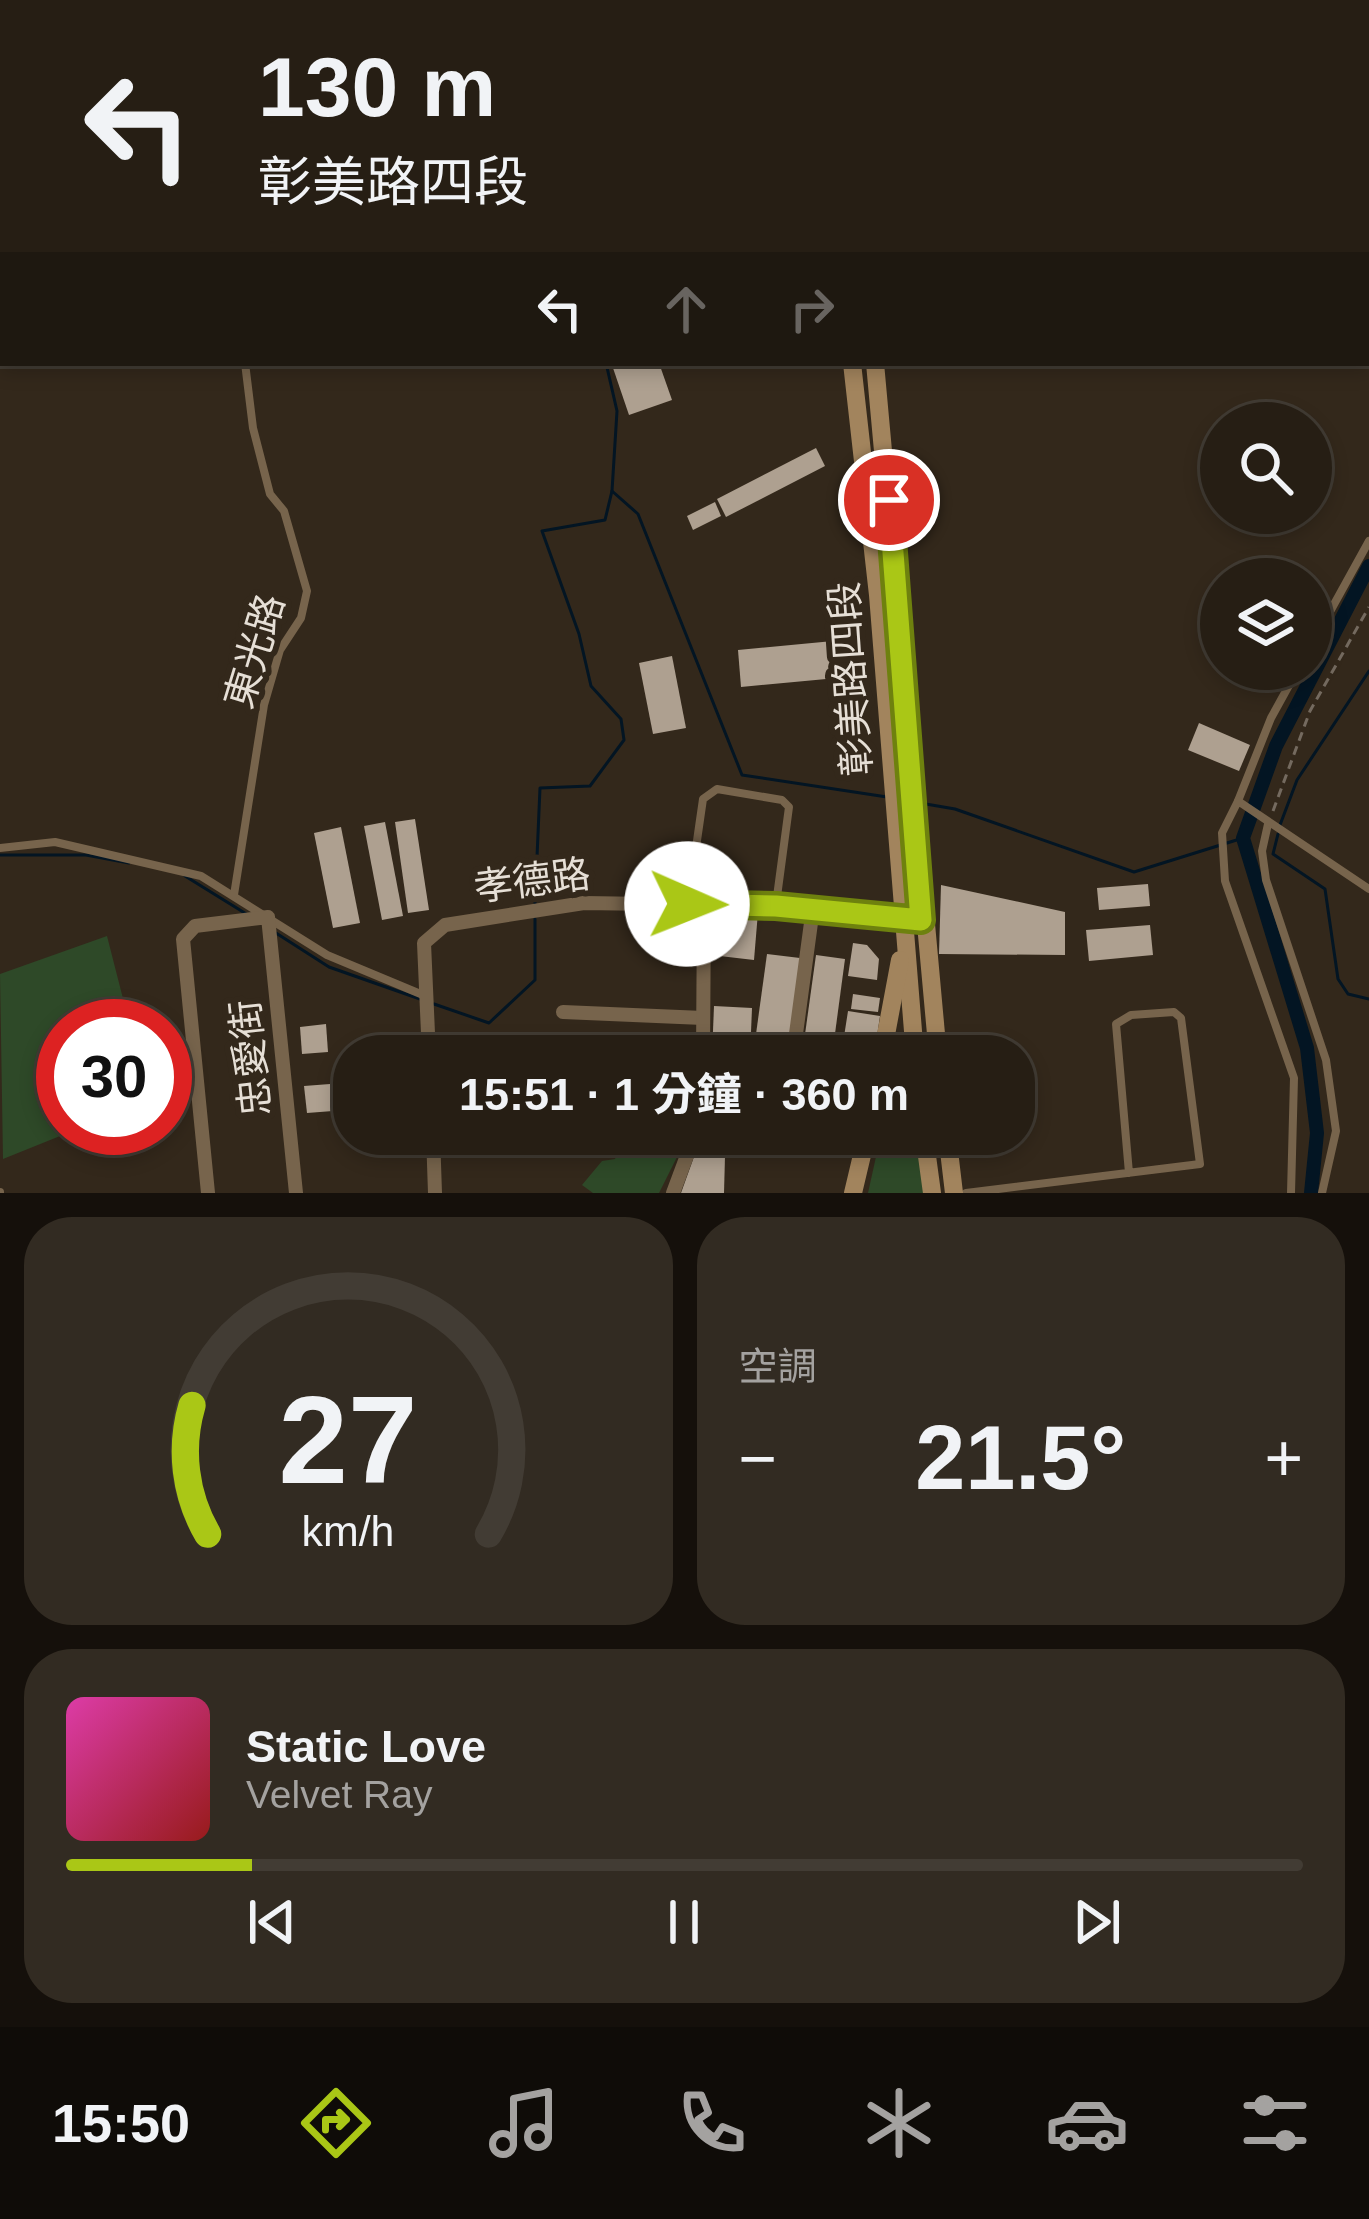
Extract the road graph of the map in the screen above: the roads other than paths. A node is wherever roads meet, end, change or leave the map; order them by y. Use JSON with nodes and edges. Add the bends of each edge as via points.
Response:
{"nodes":[{"id":1,"x":245,"y":366,"type":"edge"},
{"id":2,"x":852,"y":366,"type":"edge"},
{"id":3,"x":874,"y":366,"type":"edge"},
{"id":4,"x":1369,"y":541,"type":"edge"},
{"id":5,"x":888,"y":593,"type":"junction"},
{"id":6,"x":1332,"y":608,"type":"edge"},
{"id":7,"x":1286,"y":690,"type":"edge"},
{"id":8,"x":1241,"y":803,"type":"junction"},
{"id":9,"x":1268,"y":824,"type":"junction"},
{"id":10,"x":0,"y":848,"type":"edge"},
{"id":11,"x":1369,"y":889,"type":"edge"},
{"id":12,"x":234,"y":895,"type":"junction"},
{"id":13,"x":696,"y":904,"type":"junction"},
{"id":14,"x":776,"y":906,"type":"junction"},
{"id":15,"x":812,"y":908,"type":"junction"},
{"id":16,"x":268,"y":917,"type":"junction"},
{"id":17,"x":900,"y":920,"type":"junction"},
{"id":18,"x":921,"y":920,"type":"junction"},
{"id":19,"x":903,"y":950,"type":"junction"},
{"id":20,"x":423,"y":995,"type":"junction"},
{"id":21,"x":562,"y":1012,"type":"dead end"},
{"id":22,"x":703,"y":1018,"type":"junction"},
{"id":23,"x":427,"y":1035,"type":"edge"},
{"id":24,"x":703,"y":1035,"type":"edge"},
{"id":25,"x":796,"y":1035,"type":"edge"},
{"id":26,"x":886,"y":1035,"type":"edge"},
{"id":27,"x":913,"y":1035,"type":"edge"},
{"id":28,"x":935,"y":1035,"type":"edge"},
{"id":29,"x":434,"y":1155,"type":"edge"},
{"id":30,"x":687,"y":1155,"type":"edge"},
{"id":31,"x":862,"y":1155,"type":"edge"},
{"id":32,"x":927,"y":1155,"type":"edge"},
{"id":33,"x":949,"y":1155,"type":"edge"},
{"id":34,"x":1130,"y":1173,"type":"junction"},
{"id":35,"x":208,"y":1193,"type":"edge"},
{"id":36,"x":296,"y":1193,"type":"edge"},
{"id":37,"x":435,"y":1193,"type":"edge"},
{"id":38,"x":673,"y":1193,"type":"edge"},
{"id":39,"x":853,"y":1193,"type":"edge"},
{"id":40,"x":932,"y":1193,"type":"edge"},
{"id":41,"x":954,"y":1193,"type":"edge"},
{"id":42,"x":966,"y":1193,"type":"edge"},
{"id":43,"x":1291,"y":1193,"type":"edge"},
{"id":44,"x":1322,"y":1193,"type":"edge"}],
"edges":[{"from":1,"to":12,"type":"lane","name":"東光路","via":[[270,494],[284,511],[307,591],[264,705]]},
{"from":2,"to":5,"type":"main road","name":"彰美路四段"},
{"from":3,"to":5,"type":"main road","name":"彰美路四段"},
{"from":4,"to":6,"type":"lane"},
{"from":5,"to":17,"type":"main road","name":"彰美路四段"},
{"from":5,"to":18,"type":"main road","name":"彰美路四段"},
{"from":7,"to":8,"type":"lane"},
{"from":8,"to":9,"type":"lane"},
{"from":8,"to":43,"type":"lane","via":[[1221,851],[1294,1078]]},
{"from":9,"to":11,"type":"lane"},
{"from":9,"to":44,"type":"lane","via":[[1266,880],[1326,1060],[1336,1131]]},
{"from":10,"to":12,"type":"lane","via":[[56,842],[161,863]]},
{"from":12,"to":16,"type":"lane"},
{"from":13,"to":14,"type":"street","name":"孝德路"},
{"from":13,"to":14,"type":"lane","via":[[708,792],[782,800],[789,811]]},
{"from":13,"to":20,"type":"street","name":"孝德路","via":[[584,903],[445,925],[424,943]]},
{"from":13,"to":22,"type":"street"},
{"from":14,"to":15,"type":"street","name":"孝德路"},
{"from":15,"to":17,"type":"street","name":"孝德路"},
{"from":15,"to":25,"type":"street"},
{"from":16,"to":20,"type":"lane","via":[[327,955]]},
{"from":16,"to":35,"type":"street","via":[[195,926],[183,939]]},
{"from":16,"to":36,"type":"street","name":"忠愛街"},
{"from":17,"to":18,"type":"street","name":"孝德路"},
{"from":17,"to":19,"type":"main road","name":"彰美路四段"},
{"from":18,"to":28,"type":"main road","name":"彰美路四段"},
{"from":19,"to":26,"type":"main road"},
{"from":19,"to":27,"type":"main road","name":"彰美路四段"},
{"from":20,"to":23,"type":"street","name":"孝德路"},
{"from":21,"to":22,"type":"street"},
{"from":22,"to":24,"type":"street"},
{"from":29,"to":37,"type":"street"},
{"from":30,"to":38,"type":"street"},
{"from":31,"to":39,"type":"main road"},
{"from":32,"to":40,"type":"main road"},
{"from":33,"to":41,"type":"main road"},
{"from":34,"to":34,"type":"lane","via":[[1200,1164],[1174,1012],[1116,1024]]},
{"from":34,"to":42,"type":"lane"}]}
